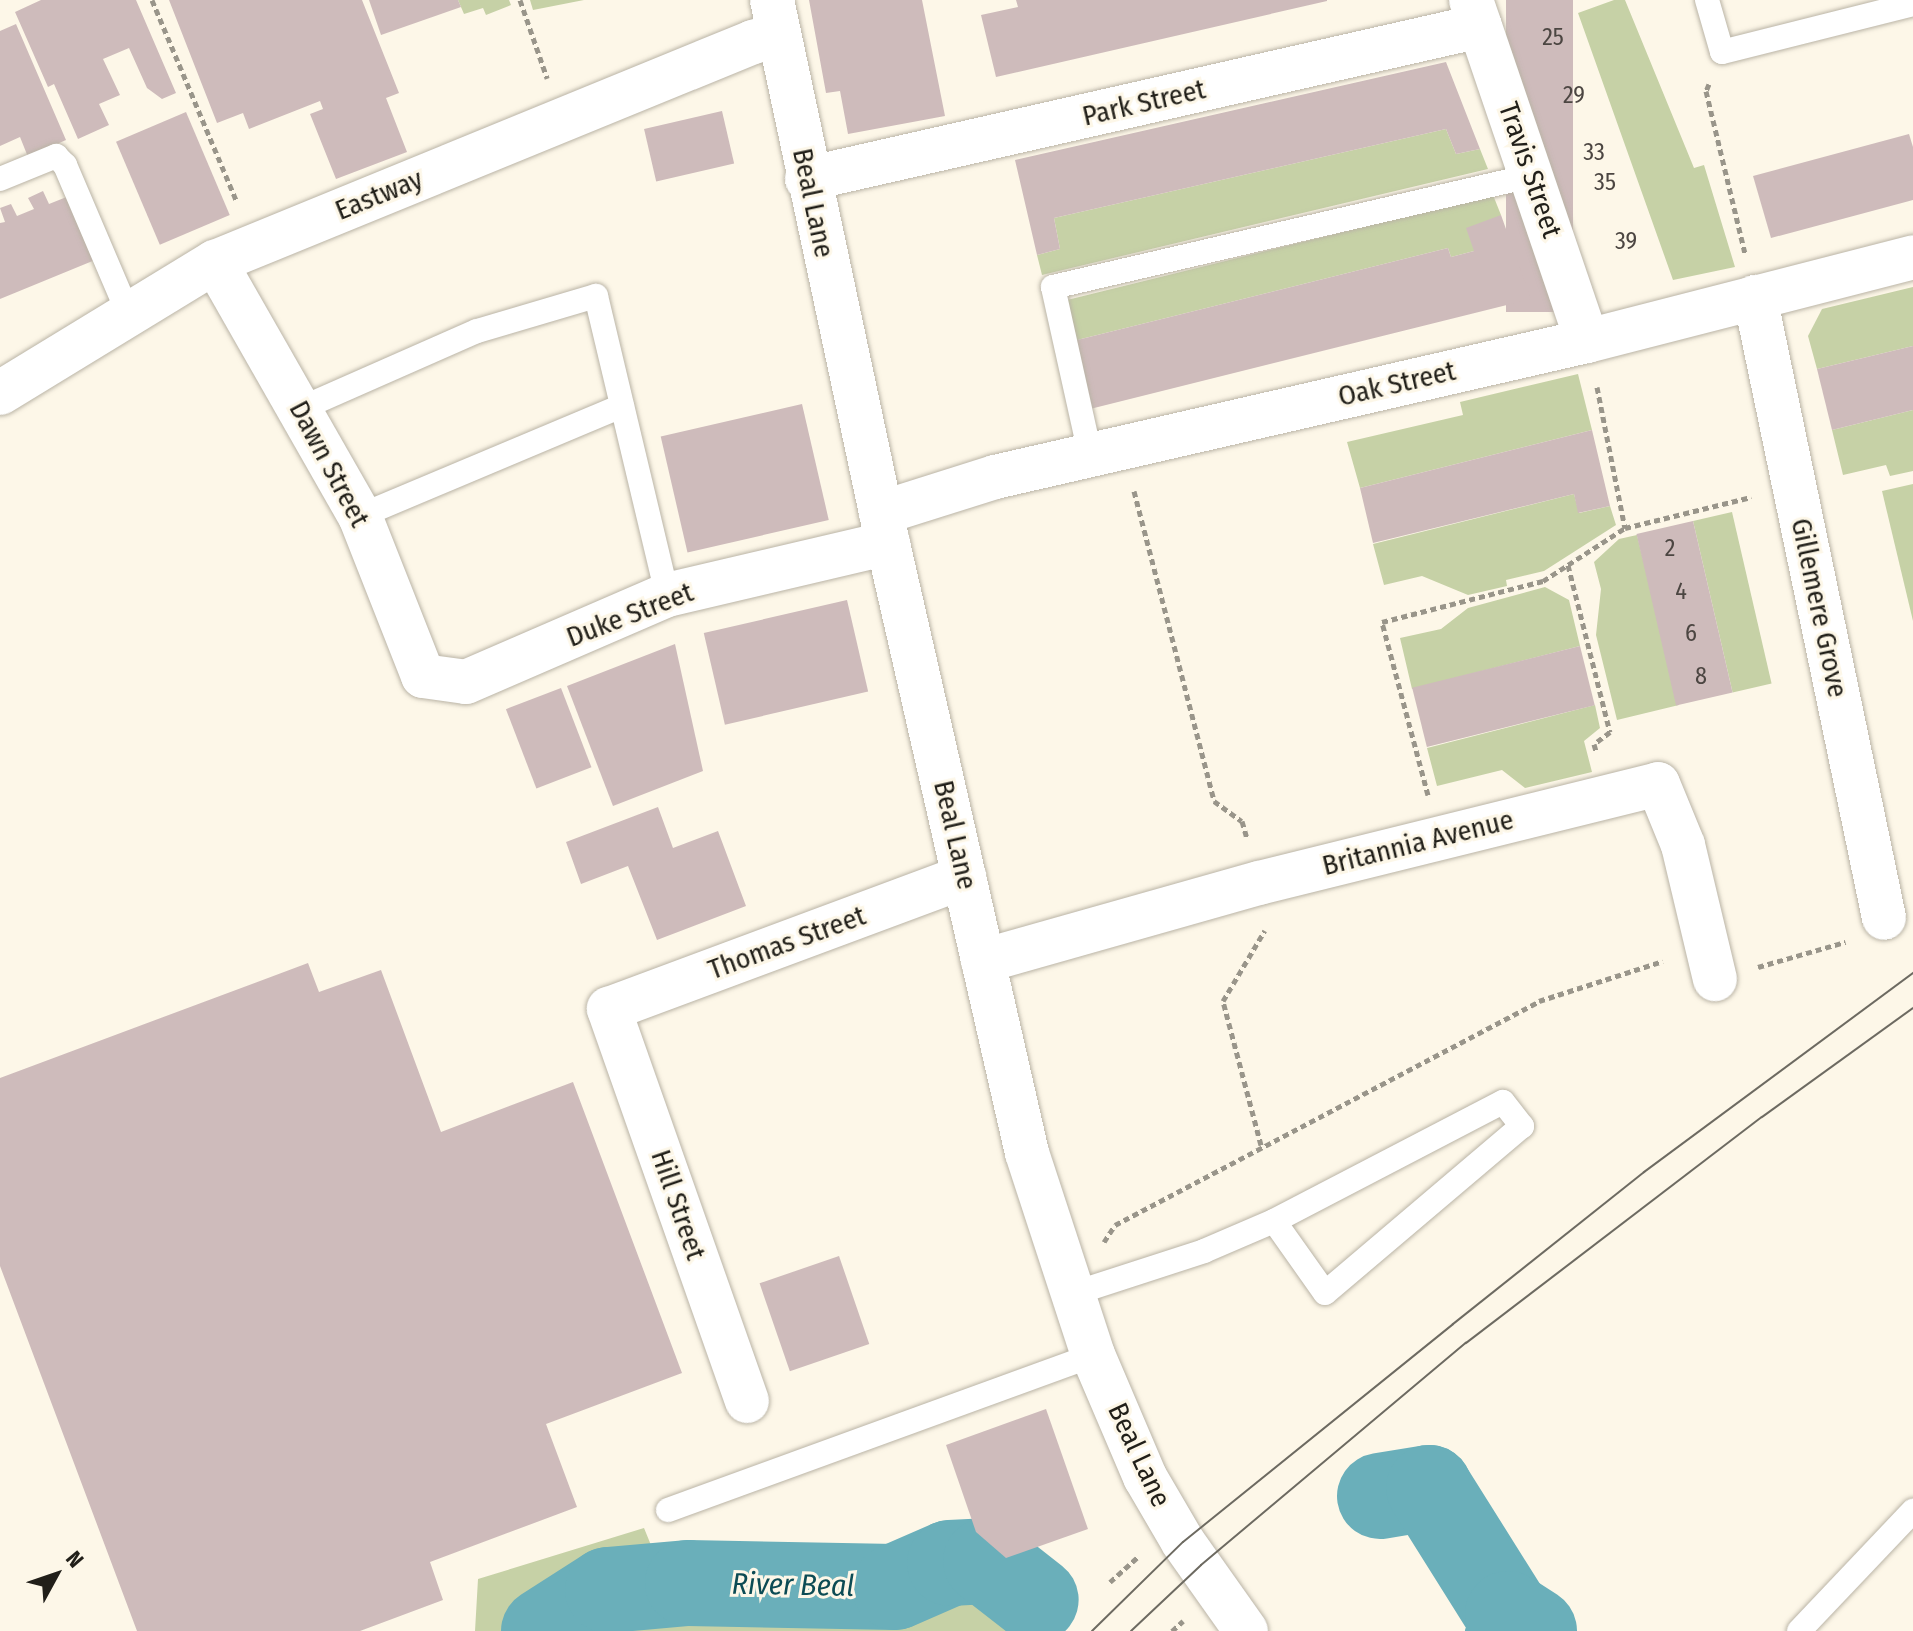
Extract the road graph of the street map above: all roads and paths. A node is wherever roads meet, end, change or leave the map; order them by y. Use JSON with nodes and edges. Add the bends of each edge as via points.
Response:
{"nodes":[{"id":1,"x":152,"y":0,"type":"edge"},
{"id":2,"x":520,"y":0,"type":"edge"},
{"id":3,"x":1707,"y":0,"type":"edge"},
{"id":4,"x":1913,"y":4,"type":"edge"},
{"id":5,"x":1475,"y":13,"type":"edge"},
{"id":6,"x":775,"y":18,"type":"edge"},
{"id":7,"x":1722,"y":52,"type":"junction"},
{"id":8,"x":549,"y":84,"type":"dead end"},
{"id":9,"x":1533,"y":175,"type":"junction"},
{"id":10,"x":0,"y":179,"type":"edge"},
{"id":11,"x":807,"y":179,"type":"junction"},
{"id":12,"x":255,"y":246,"type":"junction"},
{"id":13,"x":1913,"y":257,"type":"edge"},
{"id":14,"x":215,"y":262,"type":"junction"},
{"id":15,"x":1755,"y":297,"type":"junction"},
{"id":16,"x":128,"y":313,"type":"junction"},
{"id":17,"x":1587,"y":341,"type":"junction"},
{"id":18,"x":0,"y":393,"type":"edge"},
{"id":19,"x":622,"y":406,"type":"junction"},
{"id":20,"x":300,"y":409,"type":"junction"},
{"id":21,"x":1106,"y":451,"type":"junction"},
{"id":22,"x":1794,"y":486,"type":"junction"},
{"id":23,"x":360,"y":516,"type":"junction"},
{"id":24,"x":884,"y":528,"type":"junction"},
{"id":25,"x":1625,"y":528,"type":"junction"},
{"id":26,"x":1568,"y":565,"type":"junction"},
{"id":27,"x":667,"y":595,"type":"junction"},
{"id":28,"x":423,"y":676,"type":"joint"},
{"id":29,"x":1598,"y":757,"type":"dead end"},
{"id":30,"x":1443,"y":793,"type":"dead end"},
{"id":31,"x":964,"y":877,"type":"junction"},
{"id":32,"x":1259,"y":883,"type":"junction"},
{"id":33,"x":1884,"y":918,"type":"joint"},
{"id":34,"x":983,"y":961,"type":"junction"},
{"id":35,"x":1715,"y":979,"type":"junction"},
{"id":36,"x":609,"y":1009,"type":"joint"},
{"id":37,"x":1261,"y":1145,"type":"junction"},
{"id":38,"x":1274,"y":1221,"type":"junction"},
{"id":39,"x":1072,"y":1294,"type":"junction"},
{"id":40,"x":1093,"y":1355,"type":"junction"},
{"id":41,"x":747,"y":1401,"type":"dead end"},
{"id":42,"x":668,"y":1510,"type":"dead end"},
{"id":43,"x":1913,"y":1511,"type":"edge"},
{"id":44,"x":1246,"y":1631,"type":"edge"},
{"id":45,"x":1799,"y":1631,"type":"edge"}],
"edges":[{"from":1,"to":12,"type":"path"},
{"from":2,"to":8,"type":"path"},
{"from":3,"to":7,"type":"lane"},
{"from":4,"to":7,"type":"lane"},
{"from":5,"to":9,"type":"street","name":"Travis Street"},
{"from":5,"to":11,"type":"street","name":"Park Street"},
{"from":6,"to":11,"type":"street","name":"Beal Lane"},
{"from":6,"to":12,"type":"street","name":"Eastway","via":[[753,42]]},
{"from":7,"to":15,"type":"path","via":[[1706,91]]},
{"from":9,"to":17,"type":"street","name":"Travis Street"},
{"from":9,"to":21,"type":"lane","via":[[1053,287]]},
{"from":10,"to":16,"type":"lane","via":[[56,156],[65,165]]},
{"from":11,"to":24,"type":"street","name":"Beal Lane"},
{"from":12,"to":14,"type":"street","name":"Eastway"},
{"from":13,"to":15,"type":"street","name":"Oak Street"},
{"from":14,"to":16,"type":"street","name":"Eastway"},
{"from":14,"to":20,"type":"street","name":"Dawn Street"},
{"from":15,"to":17,"type":"street","name":"Oak Street"},
{"from":15,"to":22,"type":"street","name":"Gillemere Grove"},
{"from":16,"to":18,"type":"street","name":"Eastway"},
{"from":17,"to":21,"type":"street","name":"Oak Street"},
{"from":17,"to":25,"type":"path"},
{"from":19,"to":20,"type":"lane","via":[[596,296],[477,331]]},
{"from":19,"to":23,"type":"lane"},
{"from":19,"to":27,"type":"lane"},
{"from":20,"to":23,"type":"street","name":"Dawn Street"},
{"from":21,"to":24,"type":"street","name":"Oak Street","via":[[995,477]]},
{"from":21,"to":32,"type":"path","via":[[1214,801],[1242,821]]},
{"from":22,"to":25,"type":"path"},
{"from":22,"to":33,"type":"street","name":"Gillemere Grove"},
{"from":23,"to":28,"type":"street","name":"Dawn Street"},
{"from":24,"to":27,"type":"street","name":"Duke Street"},
{"from":24,"to":31,"type":"street","name":"Beal Lane"},
{"from":25,"to":26,"type":"path"},
{"from":26,"to":29,"type":"path","via":[[1610,732],[1594,744]]},
{"from":26,"to":30,"type":"path","via":[[1543,581],[1382,622],[1429,797]]},
{"from":27,"to":28,"type":"street","name":"Duke Street","via":[[466,682]]},
{"from":31,"to":34,"type":"street","name":"Beal Lane"},
{"from":31,"to":36,"type":"street","name":"Thomas Street"},
{"from":32,"to":34,"type":"street","name":"Britannia Avenue"},
{"from":32,"to":35,"type":"street","name":"Britannia Avenue","via":[[1658,784],[1683,845]]},
{"from":32,"to":37,"type":"path","via":[[1267,926],[1223,1001]]},
{"from":33,"to":35,"type":"path","via":[[1845,942]]},
{"from":34,"to":39,"type":"street","name":"Beal Lane","via":[[1027,1153]]},
{"from":35,"to":37,"type":"path","via":[[1672,958],[1539,1001]]},
{"from":36,"to":41,"type":"street","name":"Hill Street"},
{"from":37,"to":39,"type":"path","via":[[1115,1225]]},
{"from":38,"to":38,"type":"lane","via":[[1325,1293],[1522,1126],[1503,1102]]},
{"from":38,"to":39,"type":"lane","via":[[1204,1251]]},
{"from":39,"to":40,"type":"street","name":"Beal Lane"},
{"from":40,"to":42,"type":"lane"},
{"from":40,"to":44,"type":"street","name":"Beal Lane","via":[[1145,1477]]},
{"from":43,"to":45,"type":"lane"}]}
